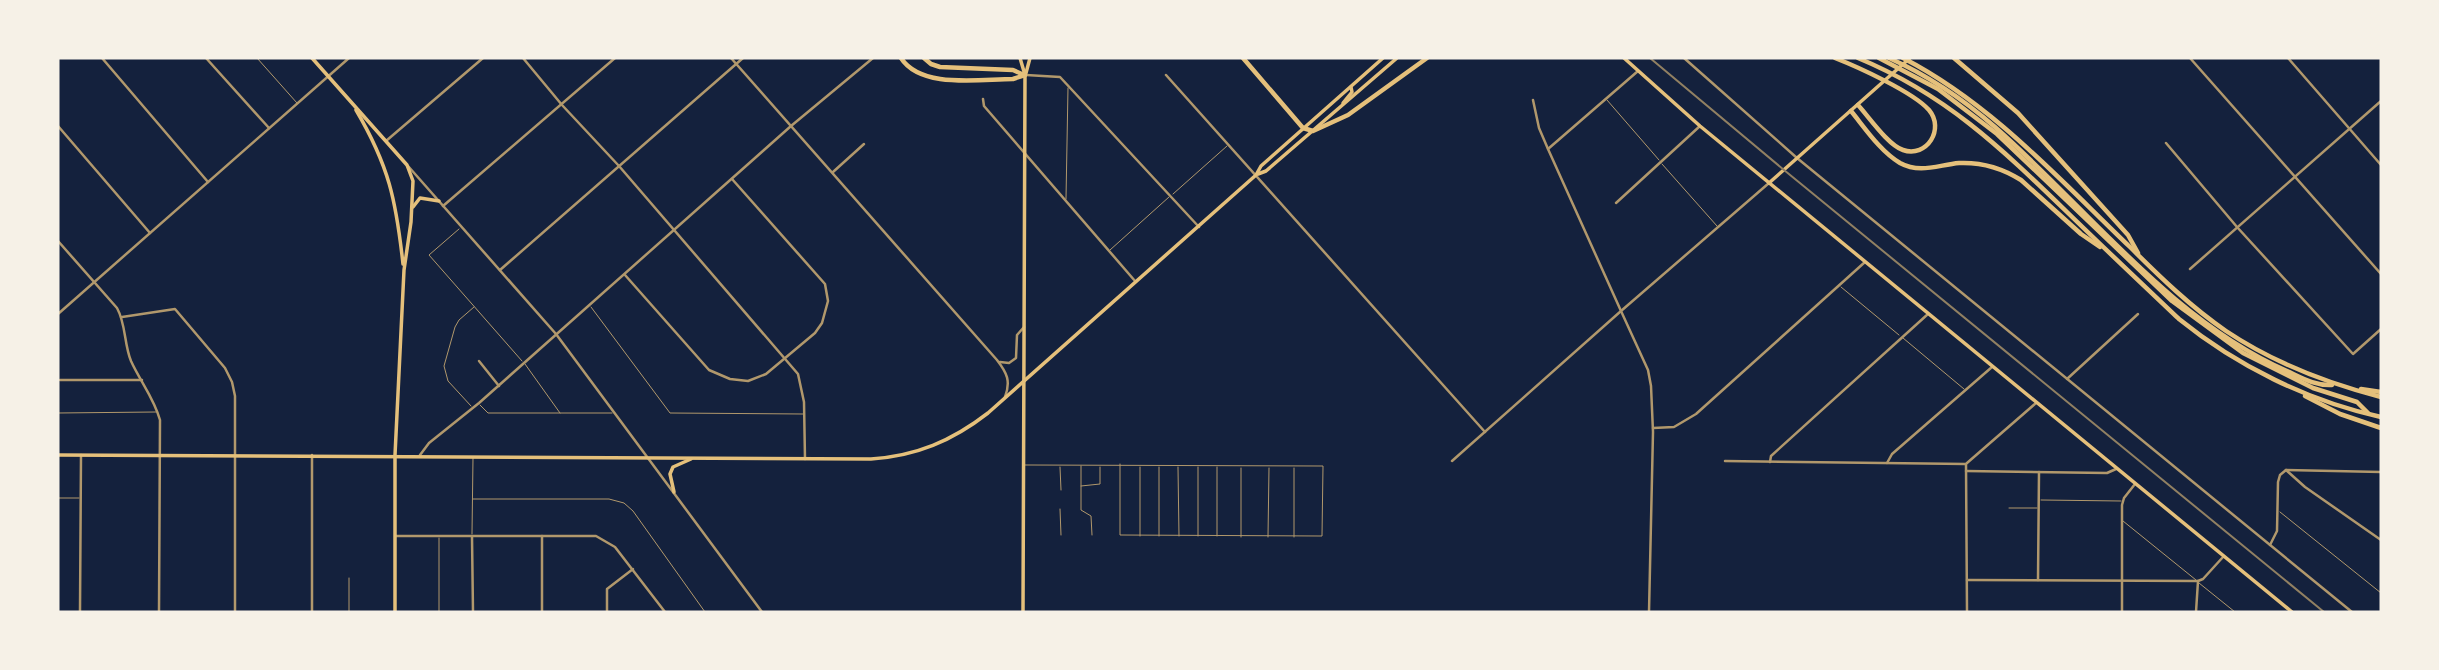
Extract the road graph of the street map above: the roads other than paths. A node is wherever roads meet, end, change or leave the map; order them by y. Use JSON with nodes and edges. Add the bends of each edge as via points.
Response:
{"nodes":[{"id":1,"x":102,"y":58,"type":"edge"},
{"id":2,"x":206,"y":58,"type":"edge"},
{"id":3,"x":257,"y":58,"type":"edge"},
{"id":4,"x":312,"y":58,"type":"edge"},
{"id":5,"x":349,"y":58,"type":"edge"},
{"id":6,"x":483,"y":58,"type":"edge"},
{"id":7,"x":523,"y":58,"type":"edge"},
{"id":8,"x":615,"y":58,"type":"edge"},
{"id":9,"x":731,"y":58,"type":"edge"},
{"id":10,"x":743,"y":58,"type":"edge"},
{"id":11,"x":873,"y":58,"type":"edge"},
{"id":12,"x":901,"y":58,"type":"edge"},
{"id":13,"x":924,"y":58,"type":"edge"},
{"id":14,"x":1020,"y":58,"type":"edge"},
{"id":15,"x":1030,"y":58,"type":"edge"},
{"id":16,"x":1243,"y":58,"type":"edge"},
{"id":17,"x":1383,"y":58,"type":"edge"},
{"id":18,"x":1397,"y":58,"type":"edge"},
{"id":19,"x":1427,"y":58,"type":"edge"},
{"id":20,"x":1624,"y":58,"type":"edge"},
{"id":21,"x":1684,"y":58,"type":"edge"},
{"id":22,"x":1835,"y":58,"type":"edge"},
{"id":23,"x":1858,"y":58,"type":"edge"},
{"id":24,"x":1879,"y":58,"type":"edge"},
{"id":25,"x":1903,"y":58,"type":"edge"},
{"id":26,"x":1910,"y":58,"type":"edge"},
{"id":27,"x":1954,"y":58,"type":"edge"},
{"id":28,"x":2190,"y":58,"type":"edge"},
{"id":29,"x":2288,"y":58,"type":"edge"},
{"id":30,"x":1890,"y":60,"type":"edge"},
{"id":31,"x":736,"y":64,"type":"junction"},
{"id":32,"x":1638,"y":71,"type":"junction"},
{"id":33,"x":1910,"y":71,"type":"junction"},
{"id":34,"x":1025,"y":75,"type":"junction"},
{"id":35,"x":1166,"y":75,"type":"dead end"},
{"id":36,"x":328,"y":76,"type":"junction"},
{"id":37,"x":1068,"y":84,"type":"junction"},
{"id":38,"x":1351,"y":86,"type":"junction"},
{"id":39,"x":983,"y":99,"type":"dead end"},
{"id":40,"x":1606,"y":99,"type":"junction"},
{"id":41,"x":1533,"y":100,"type":"dead end"},
{"id":42,"x":2381,"y":101,"type":"edge"},
{"id":43,"x":351,"y":102,"type":"junction"},
{"id":44,"x":297,"y":103,"type":"junction"},
{"id":45,"x":562,"y":105,"type":"junction"},
{"id":46,"x":1342,"y":105,"type":"junction"},
{"id":47,"x":1858,"y":105,"type":"junction"},
{"id":48,"x":1851,"y":111,"type":"junction"},
{"id":49,"x":58,"y":126,"type":"edge"},
{"id":50,"x":792,"y":126,"type":"junction"},
{"id":51,"x":1700,"y":126,"type":"junction"},
{"id":52,"x":269,"y":128,"type":"junction"},
{"id":53,"x":1303,"y":128,"type":"junction"},
{"id":54,"x":2349,"y":129,"type":"junction"},
{"id":55,"x":1313,"y":131,"type":"junction"},
{"id":56,"x":386,"y":141,"type":"junction"},
{"id":57,"x":2166,"y":143,"type":"dead end"},
{"id":58,"x":864,"y":144,"type":"dead end"},
{"id":59,"x":1229,"y":145,"type":"junction"},
{"id":60,"x":1548,"y":149,"type":"junction"},
{"id":61,"x":1024,"y":153,"type":"junction"},
{"id":62,"x":1797,"y":158,"type":"junction"},
{"id":63,"x":1661,"y":162,"type":"junction"},
{"id":64,"x":2381,"y":164,"type":"edge"},
{"id":65,"x":407,"y":165,"type":"junction"},
{"id":66,"x":619,"y":166,"type":"junction"},
{"id":67,"x":832,"y":172,"type":"junction"},
{"id":68,"x":1256,"y":175,"type":"junction"},
{"id":69,"x":2295,"y":177,"type":"junction"},
{"id":70,"x":732,"y":179,"type":"junction"},
{"id":71,"x":208,"y":181,"type":"junction"},
{"id":72,"x":1769,"y":183,"type":"junction"},
{"id":73,"x":1170,"y":196,"type":"junction"},
{"id":74,"x":439,"y":201,"type":"junction"},
{"id":75,"x":1066,"y":201,"type":"junction"},
{"id":76,"x":1616,"y":203,"type":"dead end"},
{"id":77,"x":443,"y":206,"type":"junction"},
{"id":78,"x":412,"y":208,"type":"junction"},
{"id":79,"x":461,"y":227,"type":"junction"},
{"id":80,"x":1199,"y":227,"type":"junction"},
{"id":81,"x":2238,"y":227,"type":"junction"},
{"id":82,"x":1718,"y":228,"type":"junction"},
{"id":83,"x":675,"y":232,"type":"junction"},
{"id":84,"x":150,"y":233,"type":"junction"},
{"id":85,"x":58,"y":241,"type":"edge"},
{"id":86,"x":1109,"y":250,"type":"junction"},
{"id":87,"x":2112,"y":256,"type":"junction"},
{"id":88,"x":2140,"y":257,"type":"junction"},
{"id":89,"x":1865,"y":262,"type":"junction"},
{"id":90,"x":2190,"y":269,"type":"dead end"},
{"id":91,"x":404,"y":270,"type":"junction"},
{"id":92,"x":499,"y":271,"type":"junction"},
{"id":93,"x":2381,"y":274,"type":"edge"},
{"id":94,"x":625,"y":275,"type":"junction"},
{"id":95,"x":1135,"y":281,"type":"junction"},
{"id":96,"x":94,"y":282,"type":"junction"},
{"id":97,"x":1839,"y":286,"type":"junction"},
{"id":98,"x":590,"y":305,"type":"junction"},
{"id":99,"x":475,"y":306,"type":"junction"},
{"id":100,"x":1621,"y":311,"type":"junction"},
{"id":101,"x":58,"y":314,"type":"edge"},
{"id":102,"x":1928,"y":314,"type":"junction"},
{"id":103,"x":2138,"y":314,"type":"dead end"},
{"id":104,"x":122,"y":317,"type":"junction"},
{"id":105,"x":1024,"y":327,"type":"junction"},
{"id":106,"x":2381,"y":329,"type":"edge"},
{"id":107,"x":556,"y":334,"type":"junction"},
{"id":108,"x":1902,"y":338,"type":"junction"},
{"id":109,"x":786,"y":360,"type":"junction"},
{"id":110,"x":997,"y":360,"type":"junction"},
{"id":111,"x":479,"y":361,"type":"dead end"},
{"id":112,"x":524,"y":363,"type":"junction"},
{"id":113,"x":1993,"y":367,"type":"junction"},
{"id":114,"x":2067,"y":379,"type":"junction"},
{"id":115,"x":60,"y":380,"type":"dead end"},
{"id":116,"x":142,"y":380,"type":"junction"},
{"id":117,"x":1024,"y":380,"type":"junction"},
{"id":118,"x":2336,"y":385,"type":"junction"},
{"id":119,"x":499,"y":386,"type":"junction"},
{"id":120,"x":2342,"y":387,"type":"junction"},
{"id":121,"x":1966,"y":390,"type":"junction"},
{"id":122,"x":2295,"y":390,"type":"junction"},
{"id":123,"x":2381,"y":392,"type":"edge"},
{"id":124,"x":1005,"y":397,"type":"junction"},
{"id":125,"x":2381,"y":397,"type":"edge"},
{"id":126,"x":2036,"y":402,"type":"junction"},
{"id":127,"x":479,"y":403,"type":"junction"},
{"id":128,"x":473,"y":408,"type":"junction"},
{"id":129,"x":158,"y":412,"type":"junction"},
{"id":130,"x":58,"y":413,"type":"edge"},
{"id":131,"x":561,"y":413,"type":"junction"},
{"id":132,"x":614,"y":413,"type":"junction"},
{"id":133,"x":805,"y":414,"type":"junction"},
{"id":134,"x":2368,"y":414,"type":"junction"},
{"id":135,"x":2381,"y":416,"type":"edge"},
{"id":136,"x":1653,"y":428,"type":"junction"},
{"id":137,"x":2381,"y":428,"type":"edge"},
{"id":138,"x":1485,"y":432,"type":"junction"},
{"id":139,"x":58,"y":455,"type":"edge"},
{"id":140,"x":81,"y":455,"type":"junction"},
{"id":141,"x":236,"y":455,"type":"junction"},
{"id":142,"x":312,"y":455,"type":"junction"},
{"id":143,"x":159,"y":456,"type":"junction"},
{"id":144,"x":395,"y":456,"type":"junction"},
{"id":145,"x":420,"y":456,"type":"junction"},
{"id":146,"x":473,"y":456,"type":"junction"},
{"id":147,"x":648,"y":457,"type":"junction"},
{"id":148,"x":695,"y":458,"type":"junction"},
{"id":149,"x":805,"y":458,"type":"junction"},
{"id":150,"x":1452,"y":461,"type":"dead end"},
{"id":151,"x":1725,"y":461,"type":"dead end"},
{"id":152,"x":1770,"y":461,"type":"junction"},
{"id":153,"x":1887,"y":463,"type":"junction"},
{"id":154,"x":1081,"y":464,"type":"junction"},
{"id":155,"x":1101,"y":464,"type":"junction"},
{"id":156,"x":1120,"y":464,"type":"junction"},
{"id":157,"x":1966,"y":464,"type":"junction"},
{"id":158,"x":1023,"y":465,"type":"junction"},
{"id":159,"x":1060,"y":465,"type":"junction"},
{"id":160,"x":1140,"y":465,"type":"junction"},
{"id":161,"x":1158,"y":465,"type":"junction"},
{"id":162,"x":1178,"y":465,"type":"junction"},
{"id":163,"x":1198,"y":465,"type":"junction"},
{"id":164,"x":1217,"y":465,"type":"junction"},
{"id":165,"x":1241,"y":465,"type":"junction"},
{"id":166,"x":1269,"y":466,"type":"junction"},
{"id":167,"x":1294,"y":466,"type":"junction"},
{"id":168,"x":2116,"y":469,"type":"junction"},
{"id":169,"x":2286,"y":470,"type":"junction"},
{"id":170,"x":1966,"y":471,"type":"junction"},
{"id":171,"x":2039,"y":472,"type":"junction"},
{"id":172,"x":2381,"y":472,"type":"edge"},
{"id":173,"x":2135,"y":484,"type":"junction"},
{"id":174,"x":1081,"y":486,"type":"junction"},
{"id":175,"x":1061,"y":490,"type":"dead end"},
{"id":176,"x":674,"y":492,"type":"junction"},
{"id":177,"x":58,"y":498,"type":"edge"},
{"id":178,"x":81,"y":498,"type":"junction"},
{"id":179,"x":473,"y":499,"type":"junction"},
{"id":180,"x":2039,"y":500,"type":"junction"},
{"id":181,"x":2122,"y":501,"type":"junction"},
{"id":182,"x":2009,"y":508,"type":"dead end"},
{"id":183,"x":2039,"y":508,"type":"junction"},
{"id":184,"x":1060,"y":509,"type":"dead end"},
{"id":185,"x":2278,"y":512,"type":"junction"},
{"id":186,"x":2121,"y":520,"type":"junction"},
{"id":187,"x":1060,"y":535,"type":"dead end"},
{"id":188,"x":1092,"y":535,"type":"dead end"},
{"id":189,"x":395,"y":536,"type":"junction"},
{"id":190,"x":439,"y":536,"type":"junction"},
{"id":191,"x":542,"y":536,"type":"junction"},
{"id":192,"x":1140,"y":536,"type":"junction"},
{"id":193,"x":1159,"y":536,"type":"junction"},
{"id":194,"x":1179,"y":536,"type":"junction"},
{"id":195,"x":1198,"y":536,"type":"junction"},
{"id":196,"x":1217,"y":536,"type":"junction"},
{"id":197,"x":472,"y":537,"type":"junction"},
{"id":198,"x":1241,"y":537,"type":"junction"},
{"id":199,"x":1268,"y":537,"type":"junction"},
{"id":200,"x":1294,"y":537,"type":"junction"},
{"id":201,"x":2381,"y":540,"type":"edge"},
{"id":202,"x":2270,"y":545,"type":"junction"},
{"id":203,"x":2223,"y":556,"type":"junction"},
{"id":204,"x":633,"y":569,"type":"junction"},
{"id":205,"x":349,"y":578,"type":"dead end"},
{"id":206,"x":1967,"y":580,"type":"junction"},
{"id":207,"x":2038,"y":580,"type":"junction"},
{"id":208,"x":2121,"y":581,"type":"junction"},
{"id":209,"x":2198,"y":581,"type":"junction"},
{"id":210,"x":2381,"y":593,"type":"edge"},
{"id":211,"x":80,"y":612,"type":"edge"},
{"id":212,"x":159,"y":612,"type":"edge"},
{"id":213,"x":236,"y":612,"type":"edge"},
{"id":214,"x":312,"y":612,"type":"edge"},
{"id":215,"x":349,"y":612,"type":"edge"},
{"id":216,"x":395,"y":612,"type":"edge"},
{"id":217,"x":439,"y":612,"type":"edge"},
{"id":218,"x":473,"y":612,"type":"edge"},
{"id":219,"x":541,"y":612,"type":"edge"},
{"id":220,"x":607,"y":612,"type":"edge"},
{"id":221,"x":664,"y":612,"type":"edge"},
{"id":222,"x":705,"y":612,"type":"edge"},
{"id":223,"x":762,"y":612,"type":"edge"},
{"id":224,"x":1023,"y":612,"type":"edge"},
{"id":225,"x":1649,"y":612,"type":"edge"},
{"id":226,"x":1968,"y":612,"type":"edge"},
{"id":227,"x":2122,"y":612,"type":"edge"},
{"id":228,"x":2196,"y":612,"type":"edge"},
{"id":229,"x":2235,"y":612,"type":"edge"},
{"id":230,"x":2290,"y":612,"type":"edge"},
{"id":231,"x":2352,"y":612,"type":"edge"}],
"edges":[{"from":1,"to":71,"type":"street"},
{"from":2,"to":52,"type":"street"},
{"from":3,"to":44,"type":"lane"},
{"from":4,"to":36,"type":"main road"},
{"from":5,"to":36,"type":"street"},
{"from":6,"to":56,"type":"street"},
{"from":7,"to":45,"type":"street"},
{"from":8,"to":45,"type":"street"},
{"from":9,"to":31,"type":"street"},
{"from":10,"to":31,"type":"street"},
{"from":11,"to":50,"type":"street"},
{"from":12,"to":34,"type":"highway","via":[[911,70],[931,78],[1013,79]]},
{"from":13,"to":34,"type":"highway","via":[[940,67],[1013,70]]},
{"from":14,"to":34,"type":"main road"},
{"from":15,"to":34,"type":"main road"},
{"from":16,"to":53,"type":"highway"},
{"from":17,"to":38,"type":"main road"},
{"from":18,"to":46,"type":"main road"},
{"from":19,"to":55,"type":"highway","via":[[1348,115]]},
{"from":20,"to":32,"type":"main road"},
{"from":21,"to":62,"type":"street"},
{"from":22,"to":47,"type":"highway","via":[[1919,101],[1933,116],[1935,133],[1923,148],[1907,151],[1895,146]]},
{"from":23,"to":87,"type":"highway","via":[[1902,78],[1962,116]]},
{"from":24,"to":30,"type":"highway"},
{"from":25,"to":88,"type":"highway","via":[[1971,100],[2010,131]]},
{"from":26,"to":47,"type":"main road"},
{"from":27,"to":88,"type":"highway","via":[[2018,113],[2129,234]]},
{"from":28,"to":69,"type":"street"},
{"from":29,"to":54,"type":"street"},
{"from":30,"to":33,"type":"highway"},
{"from":31,"to":50,"type":"street"},
{"from":31,"to":66,"type":"street"},
{"from":32,"to":40,"type":"street"},
{"from":32,"to":51,"type":"main road"},
{"from":33,"to":118,"type":"highway","via":[[1993,126],[2151,277],[2210,326],[2278,367],[2320,386]]},
{"from":33,"to":134,"type":"highway","via":[[1997,134],[2198,323],[2276,371],[2357,402]]},
{"from":34,"to":37,"type":"street","via":[[1055,75]]},
{"from":34,"to":61,"type":"main road"},
{"from":35,"to":59,"type":"street"},
{"from":36,"to":43,"type":"main road"},
{"from":36,"to":44,"type":"street"},
{"from":37,"to":73,"type":"street"},
{"from":37,"to":75,"type":"lane"},
{"from":38,"to":46,"type":"main road"},
{"from":38,"to":53,"type":"main road"},
{"from":39,"to":61,"type":"street"},
{"from":40,"to":60,"type":"street"},
{"from":40,"to":63,"type":"lane"},
{"from":41,"to":60,"type":"street"},
{"from":42,"to":54,"type":"street"},
{"from":43,"to":56,"type":"main road"},
{"from":43,"to":91,"type":"main road","via":[[390,181]]},
{"from":44,"to":52,"type":"street"},
{"from":45,"to":66,"type":"street"},
{"from":45,"to":77,"type":"street"},
{"from":46,"to":55,"type":"main road"},
{"from":47,"to":48,"type":"main road"},
{"from":48,"to":62,"type":"main road"},
{"from":48,"to":87,"type":"highway","via":[[1883,149],[1908,166],[1921,169],[1969,163],[2011,173]]},
{"from":49,"to":84,"type":"street"},
{"from":50,"to":67,"type":"street"},
{"from":50,"to":70,"type":"street"},
{"from":51,"to":63,"type":"street"},
{"from":51,"to":72,"type":"main road"},
{"from":52,"to":71,"type":"street"},
{"from":53,"to":55,"type":"highway"},
{"from":53,"to":68,"type":"main road"},
{"from":54,"to":64,"type":"street"},
{"from":54,"to":69,"type":"street"},
{"from":55,"to":68,"type":"main road"},
{"from":56,"to":65,"type":"main road"},
{"from":57,"to":81,"type":"street"},
{"from":58,"to":67,"type":"street"},
{"from":59,"to":68,"type":"street"},
{"from":59,"to":73,"type":"lane"},
{"from":60,"to":100,"type":"street"},
{"from":61,"to":75,"type":"street"},
{"from":61,"to":105,"type":"main road"},
{"from":62,"to":72,"type":"main road"},
{"from":62,"to":114,"type":"street"},
{"from":63,"to":76,"type":"street"},
{"from":63,"to":82,"type":"lane"},
{"from":65,"to":74,"type":"street"},
{"from":65,"to":78,"type":"main road","via":[[413,181]]},
{"from":66,"to":83,"type":"street"},
{"from":66,"to":92,"type":"street"},
{"from":67,"to":110,"type":"street"},
{"from":68,"to":80,"type":"main road"},
{"from":68,"to":138,"type":"street"},
{"from":69,"to":81,"type":"street"},
{"from":69,"to":93,"type":"street"},
{"from":70,"to":83,"type":"street"},
{"from":70,"to":109,"type":"street","via":[[828,291],[816,333]]},
{"from":71,"to":84,"type":"street"},
{"from":72,"to":82,"type":"street"},
{"from":72,"to":89,"type":"main road"},
{"from":73,"to":80,"type":"street"},
{"from":73,"to":86,"type":"lane"},
{"from":74,"to":77,"type":"street"},
{"from":74,"to":78,"type":"main road","via":[[420,198]]},
{"from":75,"to":86,"type":"street"},
{"from":77,"to":79,"type":"street"},
{"from":78,"to":91,"type":"main road"},
{"from":79,"to":92,"type":"street"},
{"from":79,"to":99,"type":"lane","via":[[429,255]]},
{"from":80,"to":95,"type":"main road"},
{"from":81,"to":90,"type":"street"},
{"from":81,"to":106,"type":"street","via":[[2353,354]]},
{"from":82,"to":100,"type":"street"},
{"from":83,"to":94,"type":"street"},
{"from":83,"to":109,"type":"street"},
{"from":84,"to":96,"type":"street"},
{"from":85,"to":96,"type":"street"},
{"from":86,"to":95,"type":"street"},
{"from":87,"to":122,"type":"highway","via":[[2198,335]]},
{"from":88,"to":118,"type":"highway","via":[[2226,330],[2298,370]]},
{"from":89,"to":97,"type":"street"},
{"from":89,"to":102,"type":"main road"},
{"from":91,"to":144,"type":"main road"},
{"from":92,"to":107,"type":"street"},
{"from":94,"to":98,"type":"street"},
{"from":94,"to":109,"type":"street","via":[[709,370],[748,381]]},
{"from":95,"to":117,"type":"main road"},
{"from":96,"to":101,"type":"street"},
{"from":96,"to":104,"type":"street"},
{"from":97,"to":108,"type":"lane"},
{"from":97,"to":136,"type":"street","via":[[1696,414],[1674,427]]},
{"from":98,"to":107,"type":"street"},
{"from":98,"to":133,"type":"lane","via":[[670,413]]},
{"from":99,"to":112,"type":"lane"},
{"from":99,"to":128,"type":"lane","via":[[457,322],[443,366],[448,381]]},
{"from":100,"to":136,"type":"street","via":[[1648,370]]},
{"from":100,"to":138,"type":"street"},
{"from":102,"to":108,"type":"street"},
{"from":102,"to":113,"type":"main road"},
{"from":103,"to":114,"type":"street"},
{"from":104,"to":116,"type":"street","via":[[131,359]]},
{"from":104,"to":141,"type":"street","via":[[175,309],[225,368],[236,396]]},
{"from":105,"to":110,"type":"street","via":[[1017,335],[1016,358],[1005,363]]},
{"from":105,"to":117,"type":"main road"},
{"from":107,"to":112,"type":"street"},
{"from":107,"to":132,"type":"street"},
{"from":108,"to":121,"type":"lane"},
{"from":108,"to":152,"type":"street"},
{"from":109,"to":133,"type":"street","via":[[803,388]]},
{"from":110,"to":124,"type":"street","via":[[1009,380]]},
{"from":111,"to":119,"type":"street"},
{"from":112,"to":119,"type":"street"},
{"from":112,"to":131,"type":"lane"},
{"from":113,"to":121,"type":"street"},
{"from":113,"to":126,"type":"main road"},
{"from":114,"to":202,"type":"street"},
{"from":115,"to":116,"type":"street"},
{"from":116,"to":129,"type":"street"},
{"from":117,"to":124,"type":"main road"},
{"from":117,"to":158,"type":"main road"},
{"from":118,"to":120,"type":"highway"},
{"from":119,"to":127,"type":"street"},
{"from":120,"to":123,"type":"highway"},
{"from":120,"to":125,"type":"highway"},
{"from":121,"to":153,"type":"street"},
{"from":122,"to":134,"type":"highway"},
{"from":122,"to":137,"type":"highway"},
{"from":124,"to":149,"type":"main road","via":[[963,431],[905,456]]},
{"from":126,"to":157,"type":"street"},
{"from":126,"to":168,"type":"main road"},
{"from":127,"to":128,"type":"street"},
{"from":127,"to":131,"type":"lane","via":[[488,412]]},
{"from":128,"to":145,"type":"street","via":[[429,443]]},
{"from":129,"to":130,"type":"lane"},
{"from":129,"to":143,"type":"street"},
{"from":131,"to":132,"type":"lane"},
{"from":132,"to":147,"type":"street"},
{"from":133,"to":149,"type":"street"},
{"from":134,"to":135,"type":"highway"},
{"from":136,"to":225,"type":"street"},
{"from":138,"to":150,"type":"street"},
{"from":139,"to":140,"type":"main road"},
{"from":140,"to":143,"type":"main road"},
{"from":140,"to":178,"type":"street"},
{"from":141,"to":142,"type":"main road"},
{"from":141,"to":143,"type":"main road"},
{"from":141,"to":213,"type":"street"},
{"from":142,"to":144,"type":"main road"},
{"from":142,"to":214,"type":"street"},
{"from":143,"to":212,"type":"street"},
{"from":144,"to":145,"type":"main road"},
{"from":144,"to":189,"type":"main road"},
{"from":145,"to":146,"type":"main road"},
{"from":146,"to":147,"type":"main road"},
{"from":146,"to":179,"type":"lane"},
{"from":147,"to":148,"type":"main road"},
{"from":147,"to":176,"type":"street"},
{"from":148,"to":149,"type":"main road"},
{"from":148,"to":176,"type":"main road","via":[[673,467]]},
{"from":151,"to":152,"type":"street"},
{"from":152,"to":153,"type":"street"},
{"from":153,"to":157,"type":"street"},
{"from":154,"to":155,"type":"lane"},
{"from":154,"to":159,"type":"lane"},
{"from":154,"to":174,"type":"lane"},
{"from":155,"to":156,"type":"lane"},
{"from":155,"to":174,"type":"lane","via":[[1100,484]]},
{"from":156,"to":160,"type":"lane"},
{"from":156,"to":192,"type":"lane","via":[[1120,535]]},
{"from":157,"to":170,"type":"street"},
{"from":158,"to":159,"type":"lane"},
{"from":158,"to":224,"type":"main road"},
{"from":159,"to":175,"type":"lane"},
{"from":160,"to":161,"type":"lane"},
{"from":160,"to":192,"type":"lane"},
{"from":161,"to":162,"type":"lane"},
{"from":161,"to":193,"type":"lane"},
{"from":162,"to":163,"type":"lane"},
{"from":162,"to":194,"type":"lane"},
{"from":163,"to":164,"type":"lane"},
{"from":163,"to":195,"type":"lane"},
{"from":164,"to":165,"type":"lane"},
{"from":164,"to":196,"type":"lane"},
{"from":165,"to":166,"type":"lane"},
{"from":165,"to":198,"type":"lane"},
{"from":166,"to":167,"type":"lane"},
{"from":166,"to":199,"type":"lane"},
{"from":167,"to":200,"type":"lane"},
{"from":167,"to":200,"type":"lane","via":[[1323,466],[1322,536]]},
{"from":168,"to":171,"type":"street","via":[[2107,473]]},
{"from":168,"to":173,"type":"main road"},
{"from":169,"to":172,"type":"street"},
{"from":169,"to":185,"type":"street","via":[[2278,482]]},
{"from":169,"to":201,"type":"street"},
{"from":170,"to":171,"type":"street"},
{"from":170,"to":206,"type":"street"},
{"from":171,"to":180,"type":"street"},
{"from":173,"to":181,"type":"street"},
{"from":173,"to":203,"type":"main road"},
{"from":174,"to":188,"type":"lane","via":[[1081,509],[1091,516]]},
{"from":176,"to":223,"type":"street"},
{"from":177,"to":178,"type":"lane"},
{"from":178,"to":211,"type":"street"},
{"from":179,"to":197,"type":"lane"},
{"from":179,"to":222,"type":"lane","via":[[609,499],[624,503]]},
{"from":180,"to":181,"type":"lane"},
{"from":180,"to":183,"type":"street"},
{"from":181,"to":186,"type":"street"},
{"from":182,"to":183,"type":"lane"},
{"from":183,"to":207,"type":"street"},
{"from":184,"to":187,"type":"lane"},
{"from":185,"to":202,"type":"street","via":[[2277,531]]},
{"from":185,"to":210,"type":"lane"},
{"from":186,"to":208,"type":"street"},
{"from":186,"to":209,"type":"lane"},
{"from":189,"to":190,"type":"street"},
{"from":189,"to":216,"type":"main road"},
{"from":190,"to":197,"type":"street"},
{"from":190,"to":217,"type":"lane"},
{"from":191,"to":197,"type":"street"},
{"from":191,"to":204,"type":"street","via":[[603,539]]},
{"from":191,"to":219,"type":"street"},
{"from":192,"to":193,"type":"lane"},
{"from":193,"to":194,"type":"lane"},
{"from":194,"to":195,"type":"lane"},
{"from":195,"to":196,"type":"lane"},
{"from":196,"to":198,"type":"lane"},
{"from":197,"to":218,"type":"street"},
{"from":198,"to":199,"type":"lane"},
{"from":199,"to":200,"type":"lane"},
{"from":202,"to":231,"type":"street"},
{"from":203,"to":209,"type":"street"},
{"from":203,"to":230,"type":"main road"},
{"from":204,"to":220,"type":"street","via":[[607,589]]},
{"from":204,"to":221,"type":"street"},
{"from":205,"to":215,"type":"lane"},
{"from":206,"to":207,"type":"street"},
{"from":206,"to":226,"type":"street"},
{"from":207,"to":208,"type":"street"},
{"from":208,"to":209,"type":"street"},
{"from":208,"to":227,"type":"street"},
{"from":209,"to":228,"type":"street"},
{"from":209,"to":229,"type":"lane"}]}
